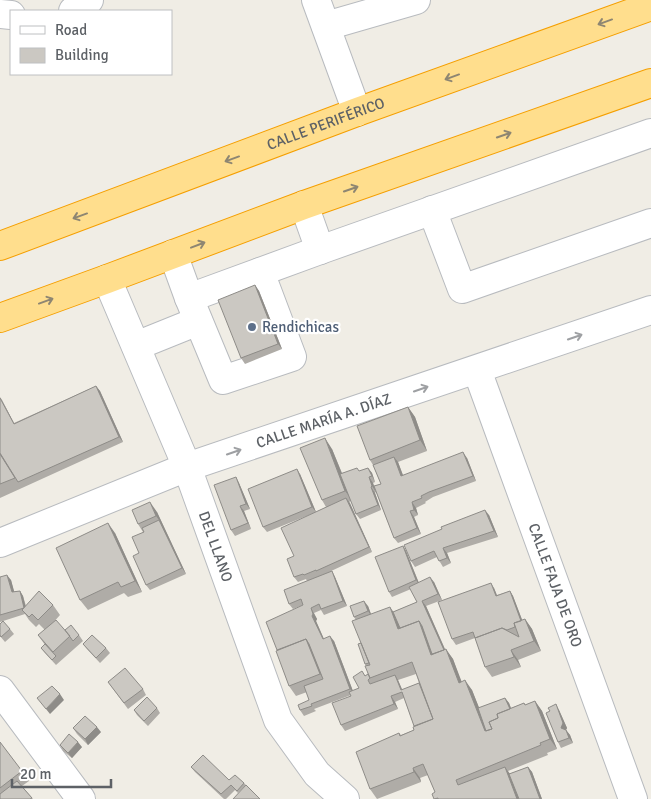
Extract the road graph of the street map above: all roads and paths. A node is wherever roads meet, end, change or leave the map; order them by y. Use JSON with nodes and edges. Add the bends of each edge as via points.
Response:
{"nodes":[{"id":1,"x":89,"y":0,"type":"edge"},
{"id":2,"x":316,"y":0,"type":"edge"},
{"id":3,"x":416,"y":0,"type":"edge"},
{"id":4,"x":645,"y":5,"type":"edge"},
{"id":5,"x":77,"y":10,"type":"edge"},
{"id":6,"x":326,"y":26,"type":"junction"},
{"id":7,"x":651,"y":83,"type":"edge"},
{"id":8,"x":357,"y":112,"type":"junction"},
{"id":9,"x":651,"y":133,"type":"edge"},
{"id":10,"x":304,"y":205,"type":"junction"},
{"id":11,"x":432,"y":210,"type":"junction"},
{"id":12,"x":651,"y":223,"type":"edge"},
{"id":13,"x":0,"y":246,"type":"edge"},
{"id":14,"x":320,"y":250,"type":"junction"},
{"id":15,"x":174,"y":254,"type":"junction"},
{"id":16,"x":260,"y":272,"type":"junction"},
{"id":17,"x":108,"y":279,"type":"junction"},
{"id":18,"x":193,"y":310,"type":"junction"},
{"id":19,"x":651,"y":310,"type":"edge"},
{"id":20,"x":0,"y":318,"type":"edge"},
{"id":21,"x":136,"y":346,"type":"junction"},
{"id":22,"x":477,"y":370,"type":"junction"},
{"id":23,"x":188,"y":467,"type":"junction"},
{"id":24,"x":0,"y":543,"type":"edge"},
{"id":25,"x":0,"y":690,"type":"edge"},
{"id":26,"x":81,"y":799,"type":"edge"},
{"id":27,"x":345,"y":799,"type":"edge"},
{"id":28,"x":633,"y":799,"type":"edge"}],
"edges":[{"from":1,"to":5,"type":"street"},
{"from":2,"to":6,"type":"street"},
{"from":3,"to":6,"type":"street"},
{"from":4,"to":8,"type":"highway","name":"CALLE PERIFÉRICO","one_way":true},
{"from":6,"to":8,"type":"street"},
{"from":10,"to":7,"type":"highway","one_way":true},
{"from":8,"to":13,"type":"highway","name":"CALLE PERIFÉRICO","one_way":true},
{"from":9,"to":11,"type":"street"},
{"from":10,"to":14,"type":"street"},
{"from":15,"to":10,"type":"highway","one_way":true},
{"from":11,"to":12,"type":"street","via":[[462,289]]},
{"from":11,"to":14,"type":"street"},
{"from":14,"to":16,"type":"street"},
{"from":15,"to":17,"type":"highway"},
{"from":15,"to":18,"type":"street"},
{"from":16,"to":18,"type":"street"},
{"from":16,"to":18,"type":"street","via":[[292,357],[223,380]]},
{"from":20,"to":17,"type":"highway","one_way":true},
{"from":17,"to":21,"type":"street","name":"DEL LLANO"},
{"from":18,"to":21,"type":"street"},
{"from":22,"to":19,"type":"street","name":"CALLE MARÍA A. DÍAZ","one_way":true},
{"from":21,"to":23,"type":"street","name":"DEL LLANO"},
{"from":23,"to":22,"type":"street","name":"CALLE MARÍA A. DÍAZ","one_way":true},
{"from":22,"to":28,"type":"street","name":"CALLE FAJA DE ORO"},
{"from":23,"to":24,"type":"street","name":"CALLE MARÍA A. DÍAZ"},
{"from":23,"to":27,"type":"street","name":"DEL LLANO","via":[[278,720],[317,774]]},
{"from":25,"to":26,"type":"street"}]}
